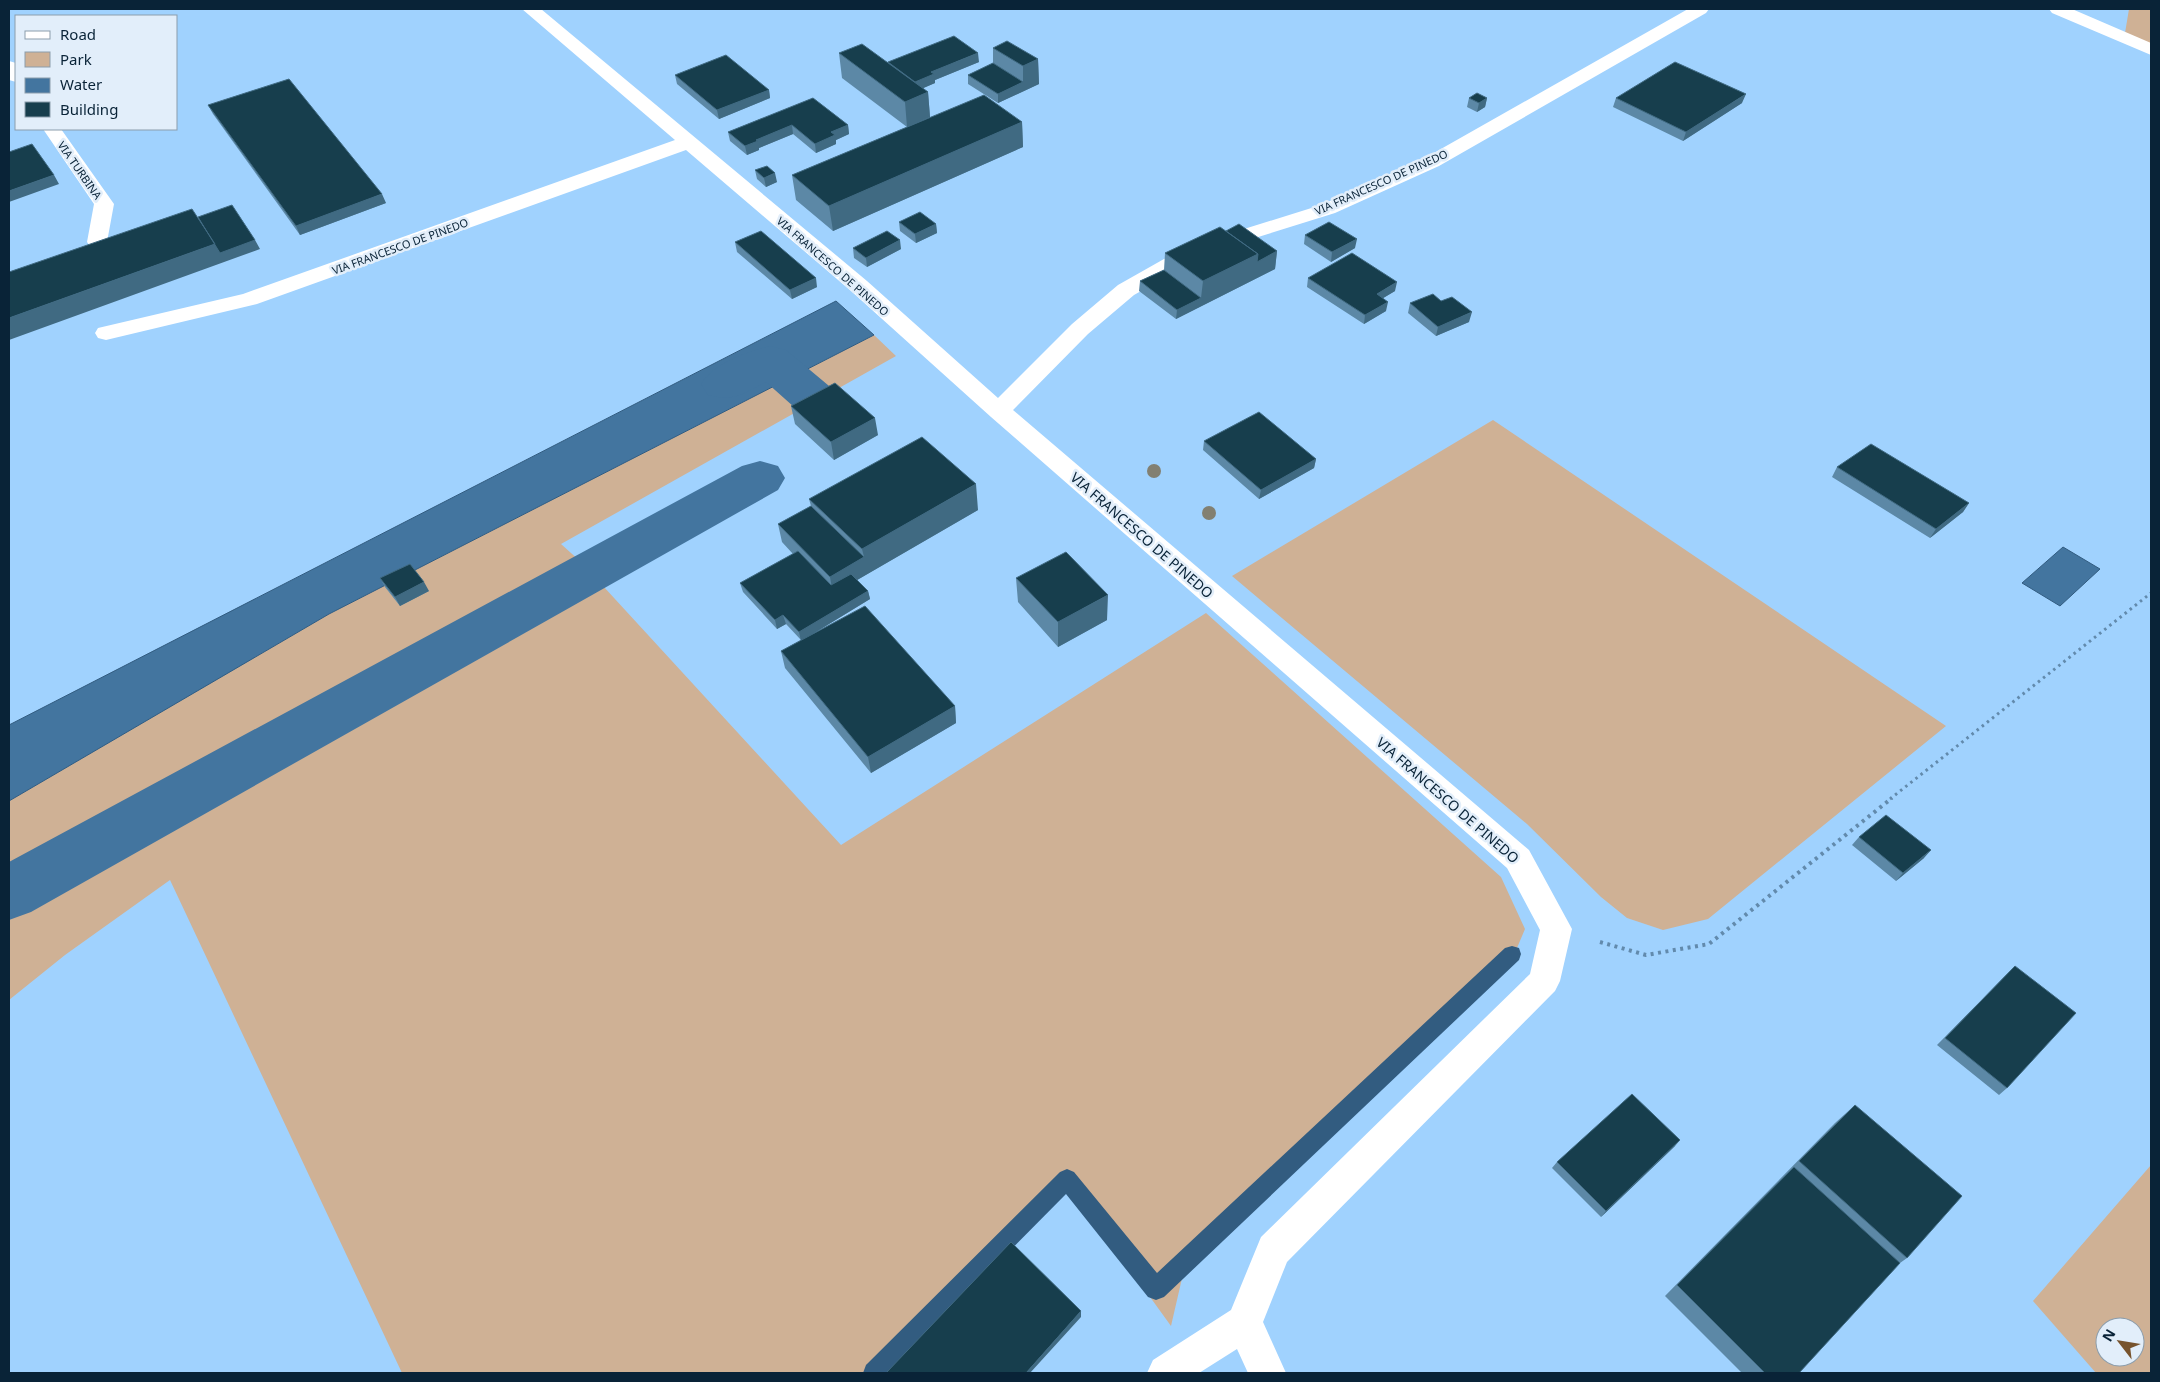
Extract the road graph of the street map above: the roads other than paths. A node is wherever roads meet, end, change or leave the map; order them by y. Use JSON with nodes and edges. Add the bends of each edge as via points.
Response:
{"nodes":[{"id":1,"x":531,"y":9,"type":"edge"},
{"id":2,"x":1700,"y":9,"type":"edge"},
{"id":3,"x":2058,"y":9,"type":"edge"},
{"id":4,"x":2151,"y":50,"type":"edge"},
{"id":5,"x":53,"y":130,"type":"edge"},
{"id":6,"x":689,"y":142,"type":"junction"},
{"id":7,"x":97,"y":242,"type":"edge"},
{"id":8,"x":106,"y":333,"type":"dead end"},
{"id":9,"x":999,"y":411,"type":"junction"},
{"id":10,"x":1244,"y":1323,"type":"junction"},
{"id":11,"x":1166,"y":1373,"type":"edge"},
{"id":12,"x":1267,"y":1373,"type":"edge"}],
"edges":[{"from":1,"to":6,"type":"street","name":"VIA FRANCESCO DE PINEDO"},
{"from":2,"to":9,"type":"street","name":"VIA FRANCESCO DE PINEDO","via":[[1432,162],[1328,209],[1235,238],[1172,264],[1126,290],[1080,330]]},
{"from":3,"to":4,"type":"street"},
{"from":5,"to":7,"type":"street","name":"VIA TURBINA","via":[[104,204]]},
{"from":6,"to":8,"type":"street","name":"VIA FRANCESCO DE PINEDO","via":[[249,299]]},
{"from":6,"to":9,"type":"street","name":"VIA FRANCESCO DE PINEDO","via":[[859,286]]},
{"from":9,"to":10,"type":"street","name":"VIA FRANCESCO DE PINEDO","via":[[1518,859],[1556,929],[1544,981],[1274,1250]]},
{"from":10,"to":11,"type":"street"},
{"from":10,"to":12,"type":"street"}]}
